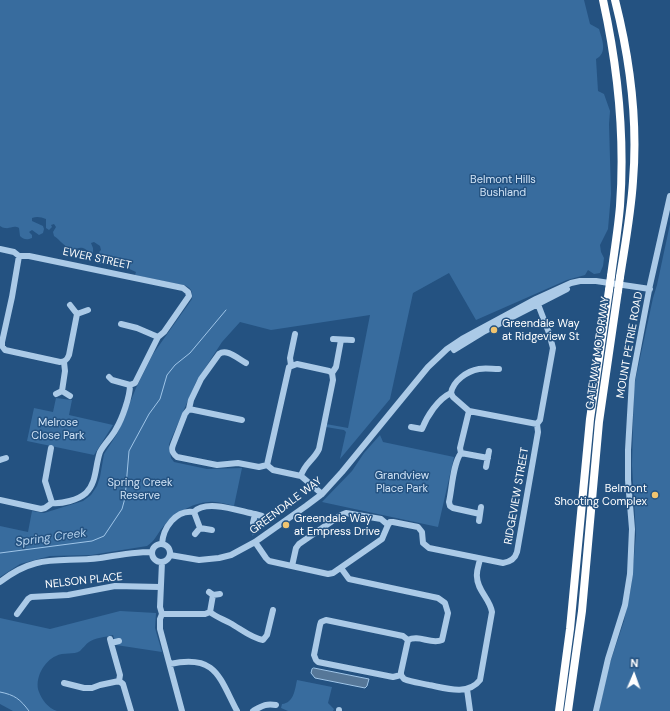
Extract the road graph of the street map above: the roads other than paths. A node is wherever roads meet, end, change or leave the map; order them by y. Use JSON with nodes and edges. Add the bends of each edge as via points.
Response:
{"nodes":[{"id":1,"x":603,"y":0,"type":"edge"},
{"id":2,"x":616,"y":0,"type":"edge"},
{"id":3,"x":670,"y":196,"type":"edge"},
{"id":4,"x":0,"y":249,"type":"edge"},
{"id":5,"x":19,"y":256,"type":"junction"},
{"id":6,"x":650,"y":290,"type":"junction"},
{"id":7,"x":537,"y":301,"type":"junction"},
{"id":8,"x":70,"y":305,"type":"dead end"},
{"id":9,"x":88,"y":310,"type":"dead end"},
{"id":10,"x":77,"y":314,"type":"junction"},
{"id":11,"x":121,"y":324,"type":"dead end"},
{"id":12,"x":295,"y":334,"type":"dead end"},
{"id":13,"x":158,"y":338,"type":"junction"},
{"id":14,"x":333,"y":339,"type":"dead end"},
{"id":15,"x":341,"y":340,"type":"junction"},
{"id":16,"x":352,"y":340,"type":"dead end"},
{"id":17,"x":1,"y":346,"type":"edge"},
{"id":18,"x":64,"y":362,"type":"junction"},
{"id":19,"x":246,"y":363,"type":"dead end"},
{"id":20,"x":291,"y":365,"type":"junction"},
{"id":21,"x":499,"y":369,"type":"dead end"},
{"id":22,"x":332,"y":374,"type":"junction"},
{"id":23,"x":109,"y":377,"type":"dead end"},
{"id":24,"x":130,"y":385,"type":"junction"},
{"id":25,"x":451,"y":393,"type":"junction"},
{"id":26,"x":70,"y":396,"type":"dead end"},
{"id":27,"x":189,"y":409,"type":"junction"},
{"id":28,"x":469,"y":411,"type":"junction"},
{"id":29,"x":242,"y":420,"type":"dead end"},
{"id":30,"x":537,"y":424,"type":"junction"},
{"id":31,"x":411,"y":427,"type":"dead end"},
{"id":32,"x":51,"y":448,"type":"dead end"},
{"id":33,"x":461,"y":453,"type":"junction"},
{"id":34,"x":267,"y":465,"type":"junction"},
{"id":35,"x":486,"y":467,"type":"dead end"},
{"id":36,"x":301,"y":476,"type":"junction"},
{"id":37,"x":322,"y":494,"type":"junction"},
{"id":38,"x":0,"y":500,"type":"edge"},
{"id":39,"x":52,"y":503,"type":"junction"},
{"id":40,"x":194,"y":512,"type":"junction"},
{"id":41,"x":255,"y":514,"type":"junction"},
{"id":42,"x":262,"y":516,"type":"dead end"},
{"id":43,"x":479,"y":521,"type":"dead end"},
{"id":44,"x":253,"y":523,"type":"dead end"},
{"id":45,"x":388,"y":525,"type":"junction"},
{"id":46,"x":200,"y":528,"type":"junction"},
{"id":47,"x":212,"y":530,"type":"dead end"},
{"id":48,"x":195,"y":534,"type":"dead end"},
{"id":49,"x":255,"y":542,"type":"junction"},
{"id":50,"x":162,"y":544,"type":"junction"},
{"id":51,"x":152,"y":552,"type":"junction"},
{"id":52,"x":170,"y":555,"type":"junction"},
{"id":53,"x":480,"y":559,"type":"junction"},
{"id":54,"x":162,"y":562,"type":"junction"},
{"id":55,"x":292,"y":566,"type":"junction"},
{"id":56,"x":341,"y":568,"type":"junction"},
{"id":57,"x":0,"y":582,"type":"edge"},
{"id":58,"x":160,"y":587,"type":"junction"},
{"id":59,"x":220,"y":594,"type":"dead end"},
{"id":60,"x":273,"y":608,"type":"dead end"},
{"id":61,"x":210,"y":612,"type":"junction"},
{"id":62,"x":17,"y":614,"type":"dead end"},
{"id":63,"x":162,"y":614,"type":"junction"},
{"id":64,"x":408,"y":640,"type":"junction"},
{"id":65,"x":119,"y":641,"type":"dead end"},
{"id":66,"x":170,"y":664,"type":"junction"},
{"id":67,"x":401,"y":676,"type":"junction"},
{"id":68,"x":119,"y":681,"type":"junction"},
{"id":69,"x":64,"y":683,"type":"dead end"},
{"id":70,"x":468,"y":688,"type":"junction"},
{"id":71,"x":276,"y":705,"type":"dead end"},
{"id":72,"x":131,"y":711,"type":"edge"},
{"id":73,"x":182,"y":711,"type":"edge"},
{"id":74,"x":237,"y":711,"type":"edge"},
{"id":75,"x":253,"y":711,"type":"edge"},
{"id":76,"x":470,"y":711,"type":"edge"},
{"id":77,"x":559,"y":711,"type":"edge"},
{"id":78,"x":568,"y":711,"type":"edge"},
{"id":79,"x":596,"y":711,"type":"edge"}],
"edges":[{"from":1,"to":77,"type":"highway","name":"GATEWAY MOTORWAY","bridge":true,"via":[[615,63],[621,140],[620,206],[590,419],[570,629]]},
{"from":2,"to":78,"type":"highway","name":"GATEWAY MOTORWAY","bridge":true,"via":[[629,68],[634,167],[599,422],[582,611]]},
{"from":3,"to":6,"type":"street","name":"MOUNT PETRIE ROAD"},
{"from":4,"to":5,"type":"street","name":"EWER STREET","via":[[14,252]]},
{"from":5,"to":13,"type":"street","name":"EWER STREET","via":[[183,288],[188,292],[188,299]]},
{"from":5,"to":17,"type":"street"},
{"from":6,"to":7,"type":"street","name":"GREENDALE WAY","via":[[587,281]]},
{"from":6,"to":79,"type":"street","name":"MOUNT PETRIE ROAD","via":[[632,380],[630,407],[630,574],[625,605],[608,659]]},
{"from":7,"to":30,"type":"street","name":"RIDGEVIEW STREET","via":[[553,348],[540,420]]},
{"from":7,"to":37,"type":"street","name":"GREENDALE WAY","via":[[459,346],[418,380]]},
{"from":8,"to":10,"type":"street"},
{"from":9,"to":10,"type":"street"},
{"from":10,"to":18,"type":"street","via":[[69,355]]},
{"from":11,"to":13,"type":"street"},
{"from":12,"to":20,"type":"street"},
{"from":13,"to":24,"type":"street","via":[[135,383]]},
{"from":14,"to":15,"type":"street"},
{"from":15,"to":16,"type":"street"},
{"from":15,"to":22,"type":"street","via":[[336,368]]},
{"from":17,"to":18,"type":"street","via":[[8,352]]},
{"from":18,"to":26,"type":"street","via":[[65,371],[59,393]]},
{"from":19,"to":27,"type":"street","via":[[227,352],[221,352],[201,379],[190,400]]},
{"from":20,"to":22,"type":"street","via":[[326,370]]},
{"from":20,"to":34,"type":"street"},
{"from":21,"to":25,"type":"street","via":[[478,369],[465,375],[453,386]]},
{"from":22,"to":36,"type":"street","via":[[333,380],[319,449],[304,467]]},
{"from":23,"to":24,"type":"street"},
{"from":24,"to":39,"type":"street","via":[[130,394],[117,429],[101,451],[91,486],[80,497],[59,504]]},
{"from":25,"to":28,"type":"street"},
{"from":25,"to":31,"type":"street","via":[[446,395],[428,416],[422,429]]},
{"from":27,"to":29,"type":"street"},
{"from":27,"to":34,"type":"street","via":[[173,445],[172,451],[177,457],[217,465]]},
{"from":28,"to":30,"type":"street"},
{"from":28,"to":33,"type":"street"},
{"from":30,"to":53,"type":"street","name":"RIDGEVIEW STREET","via":[[538,432],[516,556],[503,563]]},
{"from":32,"to":39,"type":"street","via":[[51,461],[45,482]]},
{"from":33,"to":35,"type":"street","via":[[489,455]]},
{"from":33,"to":43,"type":"street","via":[[456,465],[450,506],[481,511]]},
{"from":34,"to":36,"type":"street","via":[[273,470]]},
{"from":36,"to":37,"type":"street"},
{"from":37,"to":49,"type":"street","name":"GREENDALE WAY"},
{"from":38,"to":39,"type":"street","via":[[41,509]]},
{"from":40,"to":41,"type":"street","via":[[198,508],[208,506]]},
{"from":40,"to":46,"type":"street"},
{"from":40,"to":50,"type":"street","via":[[182,513],[166,527]]},
{"from":41,"to":42,"type":"street"},
{"from":41,"to":44,"type":"street"},
{"from":45,"to":53,"type":"street","name":"RIDGEVIEW STREET","via":[[393,522],[418,527],[426,547]]},
{"from":45,"to":55,"type":"street","via":[[381,519],[351,513],[341,515],[296,548]]},
{"from":45,"to":56,"type":"street","via":[[382,540]]},
{"from":46,"to":47,"type":"street"},
{"from":46,"to":48,"type":"street"},
{"from":49,"to":52,"type":"street","name":"GREENDALE WAY","via":[[237,552],[212,559]]},
{"from":49,"to":55,"type":"street","via":[[269,561]]},
{"from":50,"to":51,"type":"street","via":[[155,547]]},
{"from":50,"to":52,"type":"street","via":[[169,549]]},
{"from":51,"to":54,"type":"street","via":[[154,559]]},
{"from":51,"to":57,"type":"street","via":[[41,561],[14,572]]},
{"from":52,"to":54,"type":"street"},
{"from":53,"to":70,"type":"street","via":[[477,579],[490,604],[492,616],[480,680]]},
{"from":54,"to":58,"type":"street"},
{"from":55,"to":56,"type":"street","via":[[328,574]]},
{"from":56,"to":64,"type":"street","via":[[349,579],[438,598],[445,603],[448,613],[442,640]]},
{"from":58,"to":62,"type":"street","name":"NELSON PLACE","via":[[115,586],[68,595],[31,597]]},
{"from":58,"to":63,"type":"street"},
{"from":59,"to":61,"type":"street","via":[[211,594]]},
{"from":60,"to":61,"type":"street","via":[[264,640],[256,639]]},
{"from":61,"to":63,"type":"street"},
{"from":63,"to":66,"type":"street","via":[[160,629]]},
{"from":64,"to":67,"type":"street"},
{"from":64,"to":67,"type":"street","via":[[403,636],[326,620],[321,622],[314,655],[318,662],[393,677]]},
{"from":65,"to":68,"type":"street","via":[[111,641],[120,675]]},
{"from":66,"to":73,"type":"street"},
{"from":66,"to":74,"type":"street","via":[[180,662],[208,665],[217,673]]},
{"from":67,"to":70,"type":"street","via":[[408,681],[452,690]]},
{"from":68,"to":69,"type":"street","via":[[92,688]]},
{"from":68,"to":72,"type":"street"},
{"from":70,"to":76,"type":"street"},
{"from":71,"to":75,"type":"street","via":[[263,705]]}]}
